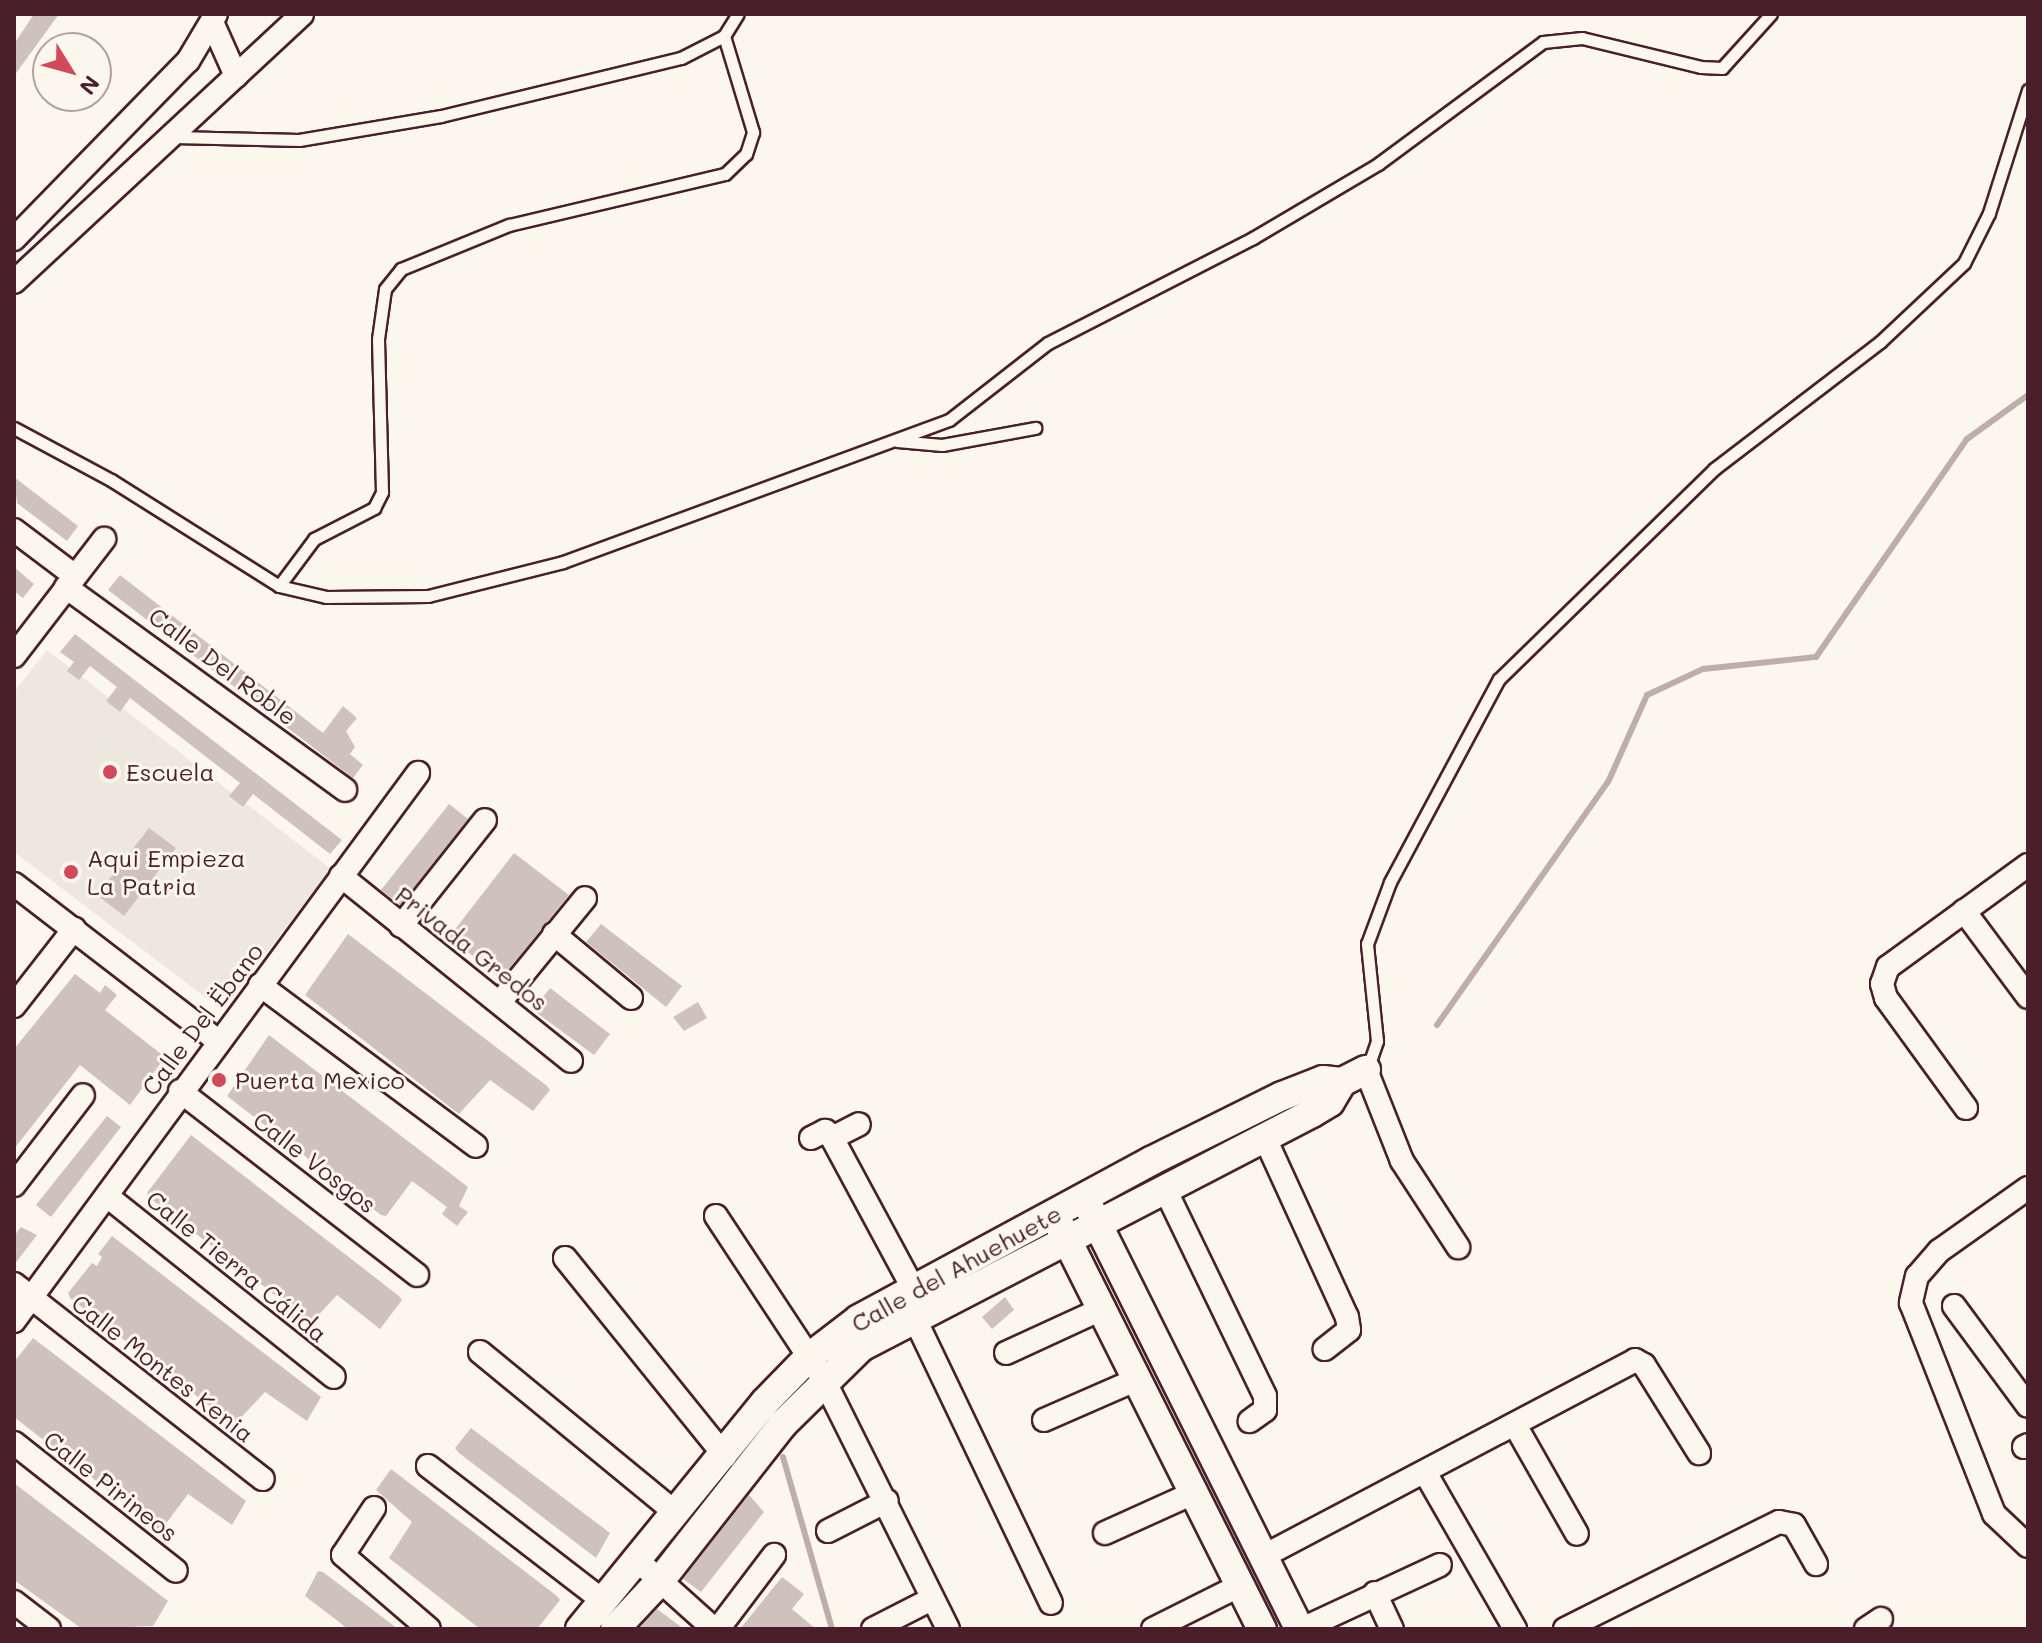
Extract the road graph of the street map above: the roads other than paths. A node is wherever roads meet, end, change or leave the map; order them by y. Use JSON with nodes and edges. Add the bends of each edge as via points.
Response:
{"nodes":[{"id":1,"x":302,"y":14,"type":"edge"},
{"id":2,"x":738,"y":14,"type":"edge"},
{"id":3,"x":1771,"y":14,"type":"edge"},
{"id":4,"x":214,"y":18,"type":"edge"},
{"id":5,"x":724,"y":36,"type":"junction"},
{"id":6,"x":236,"y":76,"type":"junction"},
{"id":7,"x":2028,"y":90,"type":"edge"},
{"id":8,"x":174,"y":137,"type":"junction"},
{"id":9,"x":14,"y":239,"type":"edge"},
{"id":10,"x":14,"y":282,"type":"edge"},
{"id":11,"x":14,"y":428,"type":"edge"},
{"id":12,"x":1035,"y":428,"type":"dead end"},
{"id":13,"x":893,"y":440,"type":"junction"},
{"id":14,"x":14,"y":530,"type":"edge"},
{"id":15,"x":104,"y":539,"type":"dead end"},
{"id":16,"x":71,"y":582,"type":"junction"},
{"id":17,"x":279,"y":586,"type":"junction"},
{"id":18,"x":14,"y":656,"type":"edge"},
{"id":19,"x":418,"y":773,"type":"dead end"},
{"id":20,"x":345,"y":790,"type":"dead end"},
{"id":21,"x":485,"y":820,"type":"dead end"},
{"id":22,"x":2028,"y":865,"type":"edge"},
{"id":23,"x":341,"y":876,"type":"junction"},
{"id":24,"x":14,"y":884,"type":"edge"},
{"id":25,"x":585,"y":898,"type":"dead end"},
{"id":26,"x":1964,"y":911,"type":"junction"},
{"id":27,"x":401,"y":926,"type":"junction"},
{"id":28,"x":74,"y":929,"type":"junction"},
{"id":29,"x":554,"y":934,"type":"junction"},
{"id":30,"x":260,"y":985,"type":"junction"},
{"id":31,"x":2028,"y":997,"type":"edge"},
{"id":32,"x":631,"y":998,"type":"dead end"},
{"id":33,"x":500,"y":1002,"type":"junction"},
{"id":34,"x":14,"y":1006,"type":"edge"},
{"id":35,"x":218,"y":1041,"type":"junction"},
{"id":36,"x":571,"y":1061,"type":"dead end"},
{"id":37,"x":1354,"y":1076,"type":"junction"},
{"id":38,"x":180,"y":1091,"type":"junction"},
{"id":39,"x":83,"y":1095,"type":"dead end"},
{"id":40,"x":1966,"y":1108,"type":"dead end"},
{"id":41,"x":859,"y":1124,"type":"dead end"},
{"id":42,"x":1264,"y":1136,"type":"junction"},
{"id":43,"x":476,"y":1146,"type":"dead end"},
{"id":44,"x":14,"y":1185,"type":"edge"},
{"id":45,"x":1164,"y":1187,"type":"junction"},
{"id":46,"x":2028,"y":1188,"type":"edge"},
{"id":47,"x":107,"y":1196,"type":"junction"},
{"id":48,"x":1084,"y":1198,"type":"junction"},
{"id":49,"x":1053,"y":1215,"type":"junction"},
{"id":50,"x":716,"y":1216,"type":"dead end"},
{"id":51,"x":1099,"y":1223,"type":"junction"},
{"id":52,"x":1067,"y":1240,"type":"junction"},
{"id":53,"x":1458,"y":1247,"type":"dead end"},
{"id":54,"x":565,"y":1258,"type":"dead end"},
{"id":55,"x":417,"y":1275,"type":"dead end"},
{"id":56,"x":913,"y":1288,"type":"junction"},
{"id":57,"x":23,"y":1291,"type":"edge"},
{"id":58,"x":1954,"y":1306,"type":"dead end"},
{"id":59,"x":1104,"y":1308,"type":"junction"},
{"id":60,"x":914,"y":1317,"type":"junction"},
{"id":61,"x":14,"y":1321,"type":"edge"},
{"id":62,"x":1325,"y":1349,"type":"dead end"},
{"id":63,"x":480,"y":1352,"type":"dead end"},
{"id":64,"x":1006,"y":1353,"type":"dead end"},
{"id":65,"x":816,"y":1369,"type":"junction"},
{"id":66,"x":334,"y":1377,"type":"dead end"},
{"id":67,"x":1138,"y":1379,"type":"junction"},
{"id":68,"x":2028,"y":1406,"type":"edge"},
{"id":69,"x":1044,"y":1420,"type":"dead end"},
{"id":70,"x":1250,"y":1421,"type":"dead end"},
{"id":71,"x":1515,"y":1425,"type":"junction"},
{"id":72,"x":14,"y":1443,"type":"edge"},
{"id":73,"x":1189,"y":1445,"type":"junction"},
{"id":74,"x":1699,"y":1453,"type":"dead end"},
{"id":75,"x":725,"y":1456,"type":"junction"},
{"id":76,"x":428,"y":1466,"type":"dead end"},
{"id":77,"x":1426,"y":1474,"type":"junction"},
{"id":78,"x":263,"y":1479,"type":"dead end"},
{"id":79,"x":1196,"y":1492,"type":"junction"},
{"id":80,"x":887,"y":1501,"type":"junction"},
{"id":81,"x":374,"y":1508,"type":"dead end"},
{"id":82,"x":675,"y":1512,"type":"junction"},
{"id":83,"x":828,"y":1531,"type":"dead end"},
{"id":84,"x":1105,"y":1533,"type":"dead end"},
{"id":85,"x":1577,"y":1534,"type":"dead end"},
{"id":86,"x":2028,"y":1546,"type":"edge"},
{"id":87,"x":774,"y":1555,"type":"dead end"},
{"id":88,"x":1262,"y":1557,"type":"junction"},
{"id":89,"x":637,"y":1560,"type":"junction"},
{"id":90,"x":1816,"y":1564,"type":"dead end"},
{"id":91,"x":1440,"y":1565,"type":"dead end"},
{"id":92,"x":176,"y":1571,"type":"dead end"},
{"id":93,"x":659,"y":1582,"type":"junction"},
{"id":94,"x":1239,"y":1586,"type":"junction"},
{"id":95,"x":1375,"y":1593,"type":"junction"},
{"id":96,"x":932,"y":1599,"type":"junction"},
{"id":97,"x":603,"y":1601,"type":"junction"},
{"id":98,"x":14,"y":1602,"type":"edge"},
{"id":99,"x":1051,"y":1603,"type":"dead end"},
{"id":100,"x":49,"y":1629,"type":"edge"},
{"id":101,"x":429,"y":1629,"type":"edge"},
{"id":102,"x":580,"y":1629,"type":"edge"},
{"id":103,"x":615,"y":1629,"type":"edge"},
{"id":104,"x":716,"y":1629,"type":"edge"},
{"id":105,"x":873,"y":1629,"type":"edge"},
{"id":106,"x":948,"y":1629,"type":"edge"},
{"id":107,"x":1153,"y":1629,"type":"edge"},
{"id":108,"x":1262,"y":1629,"type":"edge"},
{"id":109,"x":1300,"y":1629,"type":"edge"},
{"id":110,"x":1392,"y":1629,"type":"edge"},
{"id":111,"x":1515,"y":1629,"type":"edge"},
{"id":112,"x":1565,"y":1629,"type":"edge"}],
"edges":[{"from":1,"to":6,"type":"street"},
{"from":2,"to":5,"type":"lane"},
{"from":3,"to":13,"type":"lane","via":[[1722,68],[1582,38],[1543,42],[1378,164],[1253,238],[1048,343],[949,420]]},
{"from":4,"to":6,"type":"street"},
{"from":4,"to":9,"type":"street","via":[[188,61]]},
{"from":5,"to":8,"type":"lane","via":[[681,58],[441,116],[299,140]]},
{"from":5,"to":17,"type":"lane","via":[[753,132],[746,154],[725,174],[509,225],[401,269],[385,289],[378,339],[382,492],[374,508],[314,539]]},
{"from":6,"to":8,"type":"street"},
{"from":7,"to":37,"type":"lane","via":[[1989,213],[1964,263],[1880,342],[1714,469],[1499,679],[1390,882],[1367,944],[1377,1041]]},
{"from":8,"to":10,"type":"street","via":[[116,183]]},
{"from":11,"to":17,"type":"lane","via":[[111,480]]},
{"from":12,"to":13,"type":"lane","via":[[942,445]]},
{"from":13,"to":17,"type":"lane","via":[[563,562],[428,596],[326,597]]},
{"from":14,"to":16,"type":"street","name":"Calle Del Roble"},
{"from":15,"to":16,"type":"street"},
{"from":16,"to":18,"type":"street"},
{"from":16,"to":20,"type":"street","name":"Calle Del Roble"},
{"from":19,"to":23,"type":"street","name":"Calle Del Ëbano"},
{"from":21,"to":27,"type":"street"},
{"from":22,"to":26,"type":"street"},
{"from":23,"to":27,"type":"street","name":"Privada Gredos"},
{"from":23,"to":30,"type":"street","name":"Calle Del Ëbano"},
{"from":24,"to":28,"type":"street"},
{"from":25,"to":29,"type":"street"},
{"from":26,"to":31,"type":"street"},
{"from":26,"to":40,"type":"street","via":[[1888,967],[1882,984],[1886,998]]},
{"from":27,"to":33,"type":"street","name":"Privada Gredos"},
{"from":28,"to":34,"type":"street"},
{"from":28,"to":35,"type":"street"},
{"from":29,"to":32,"type":"street"},
{"from":29,"to":33,"type":"street"},
{"from":30,"to":35,"type":"street","name":"Calle Del Ëbano"},
{"from":30,"to":43,"type":"street"},
{"from":33,"to":36,"type":"street","name":"Privada Gredos"},
{"from":35,"to":38,"type":"street","name":"Calle Del Ëbano"},
{"from":37,"to":42,"type":"street","name":"Calle del Ahuehuete","via":[[1330,1102]]},
{"from":37,"to":48,"type":"street","name":"Calle del Ahuehuete","via":[[1323,1080],[1282,1096]]},
{"from":37,"to":53,"type":"street"},
{"from":38,"to":47,"type":"street","name":"Calle Del Ëbano"},
{"from":38,"to":55,"type":"street","name":"Calle Vosgos"},
{"from":39,"to":44,"type":"street"},
{"from":41,"to":56,"type":"street","via":[[822,1138]]},
{"from":42,"to":45,"type":"street","name":"Calle del Ahuehuete"},
{"from":42,"to":62,"type":"street","via":[[1347,1317],[1349,1330]]},
{"from":45,"to":51,"type":"street","name":"Calle del Ahuehuete"},
{"from":45,"to":70,"type":"street","via":[[1265,1396],[1265,1410]]},
{"from":46,"to":86,"type":"street","via":[[1939,1251],[1917,1276],[1911,1303],[1994,1514]]},
{"from":47,"to":57,"type":"street","name":"Calle Del Ëbano"},
{"from":47,"to":66,"type":"street","name":"Calle Tierra Cálida"},
{"from":48,"to":49,"type":"street","name":"Calle del Ahuehuete"},
{"from":48,"to":51,"type":"street"},
{"from":49,"to":52,"type":"street"},
{"from":49,"to":56,"type":"street","name":"Calle del Ahuehuete"},
{"from":50,"to":65,"type":"street"},
{"from":51,"to":52,"type":"street","name":"Calle del Ahuehuete"},
{"from":51,"to":73,"type":"street"},
{"from":52,"to":59,"type":"street"},
{"from":52,"to":60,"type":"street","name":"Calle del Ahuehuete"},
{"from":54,"to":75,"type":"street"},
{"from":56,"to":65,"type":"street","name":"Calle del Ahuehuete"},
{"from":57,"to":61,"type":"street","name":"Calle Del Ëbano"},
{"from":57,"to":78,"type":"street","name":"Calle Montes Kenia"},
{"from":58,"to":68,"type":"street"},
{"from":59,"to":64,"type":"street"},
{"from":59,"to":67,"type":"street"},
{"from":60,"to":65,"type":"street","name":"Calle del Ahuehuete"},
{"from":60,"to":99,"type":"street"},
{"from":63,"to":82,"type":"street"},
{"from":65,"to":75,"type":"street","name":"Calle del Ahuehuete","via":[[765,1402]]},
{"from":65,"to":80,"type":"street"},
{"from":65,"to":93,"type":"street","name":"Calle del Ahuehuete"},
{"from":67,"to":69,"type":"street"},
{"from":67,"to":73,"type":"street"},
{"from":71,"to":74,"type":"street","via":[[1635,1360],[1644,1365]]},
{"from":71,"to":77,"type":"street"},
{"from":71,"to":85,"type":"street"},
{"from":72,"to":92,"type":"street","name":"Calle Pirineos"},
{"from":73,"to":79,"type":"street"},
{"from":73,"to":88,"type":"street"},
{"from":75,"to":82,"type":"street","name":"Calle del Ahuehuete"},
{"from":76,"to":97,"type":"street"},
{"from":77,"to":88,"type":"street"},
{"from":77,"to":111,"type":"street"},
{"from":79,"to":84,"type":"street"},
{"from":79,"to":94,"type":"street"},
{"from":80,"to":83,"type":"street"},
{"from":80,"to":96,"type":"street"},
{"from":81,"to":101,"type":"street","via":[[343,1555]]},
{"from":82,"to":89,"type":"street","name":"Calle del Ahuehuete"},
{"from":87,"to":104,"type":"street"},
{"from":88,"to":109,"type":"street"},
{"from":89,"to":93,"type":"street"},
{"from":89,"to":97,"type":"street","name":"Calle del Ahuehuete"},
{"from":90,"to":112,"type":"street","via":[[1794,1525],[1779,1522]]},
{"from":91,"to":95,"type":"street"},
{"from":93,"to":103,"type":"street","name":"Calle del Ahuehuete"},
{"from":93,"to":104,"type":"street"},
{"from":94,"to":107,"type":"street"},
{"from":94,"to":108,"type":"street"},
{"from":95,"to":109,"type":"street"},
{"from":95,"to":110,"type":"street"},
{"from":96,"to":105,"type":"street"},
{"from":96,"to":106,"type":"street"},
{"from":97,"to":102,"type":"street","name":"Calle del Ahuehuete"},
{"from":98,"to":100,"type":"street"}]}
